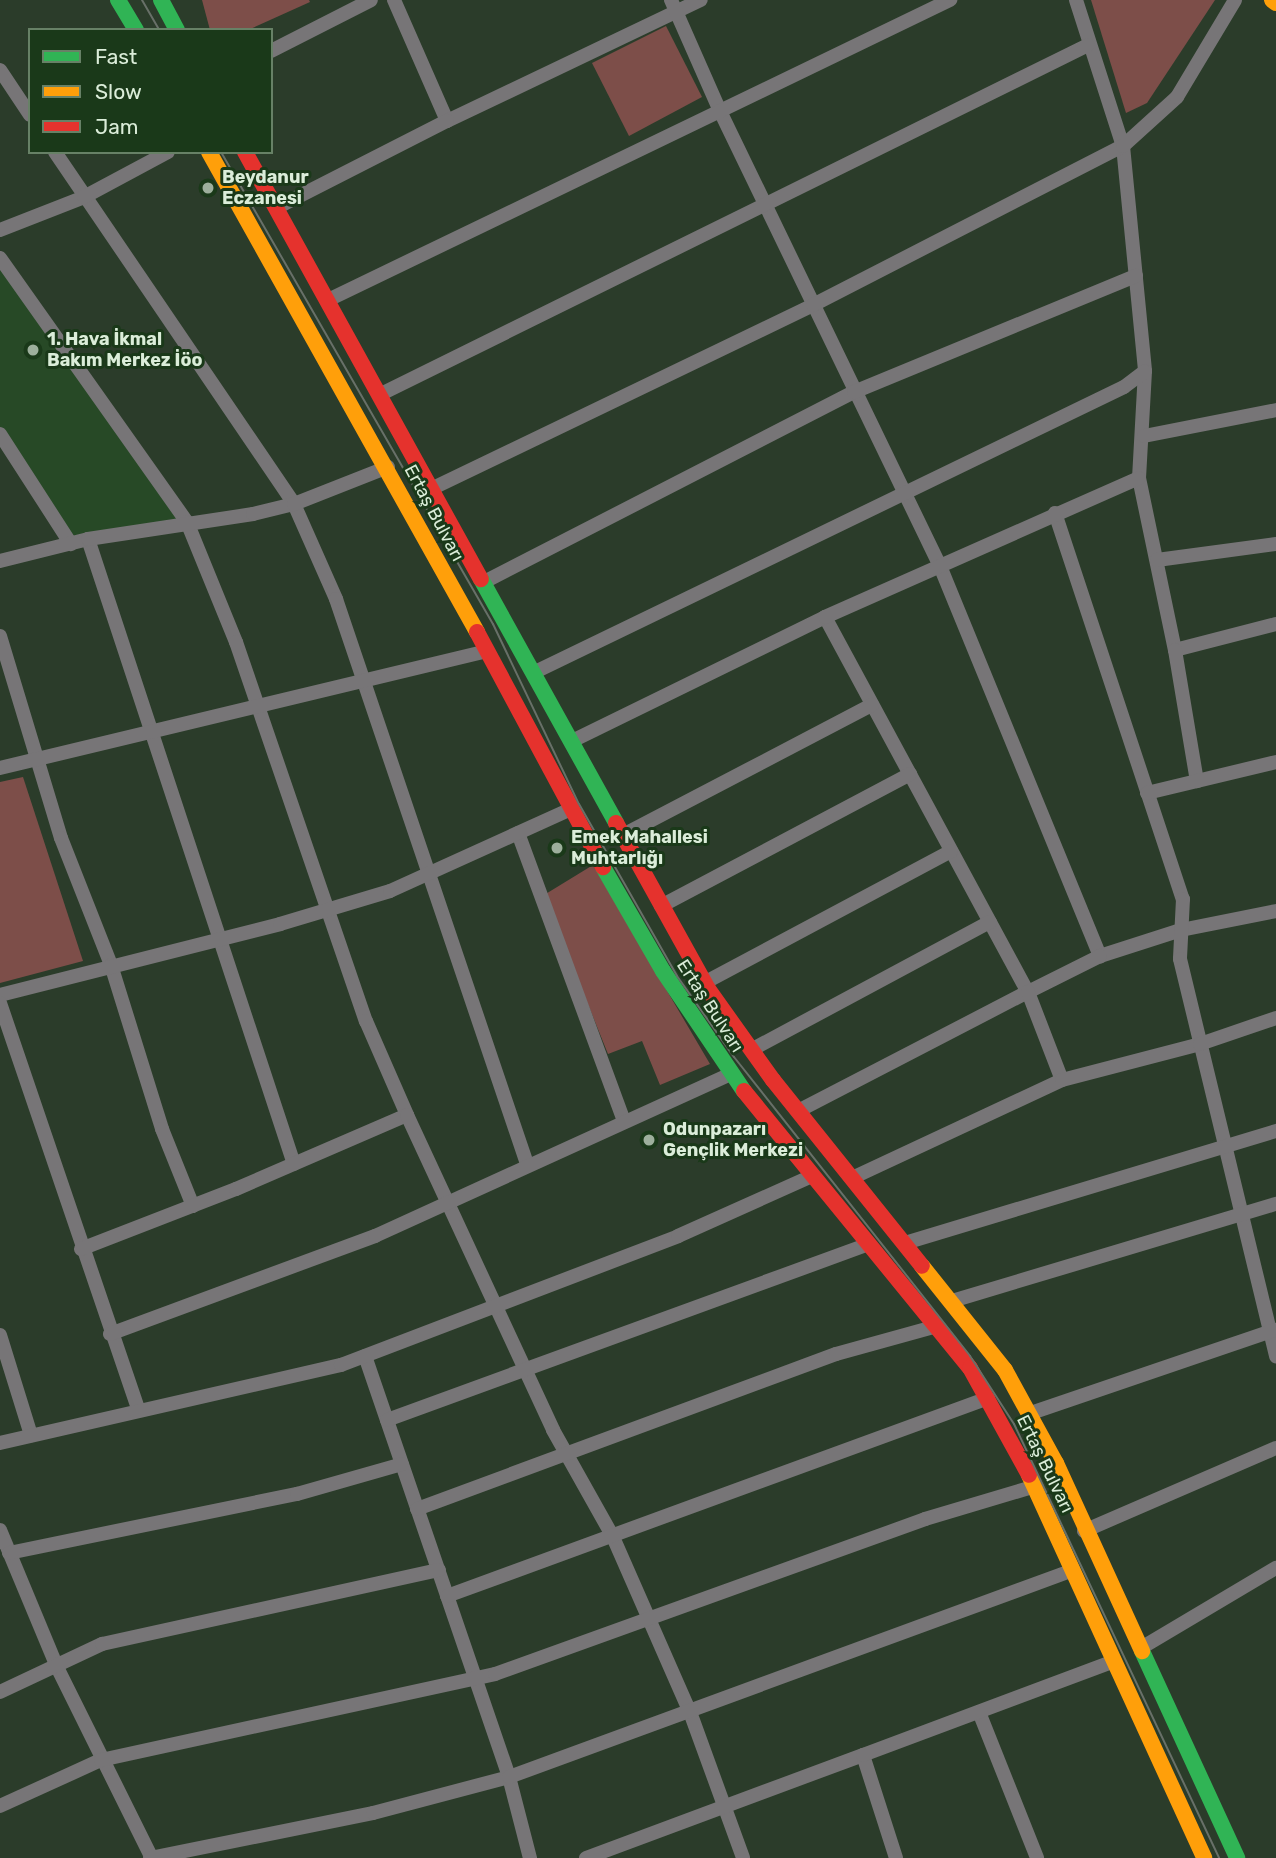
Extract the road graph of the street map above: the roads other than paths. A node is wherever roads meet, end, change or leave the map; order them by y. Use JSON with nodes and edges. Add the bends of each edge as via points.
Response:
{"nodes":[{"id":1,"x":118,"y":0,"type":"edge"},
{"id":2,"x":371,"y":0,"type":"edge"},
{"id":3,"x":394,"y":0,"type":"edge"},
{"id":4,"x":701,"y":0,"type":"edge"},
{"id":5,"x":950,"y":0,"type":"edge"},
{"id":6,"x":1076,"y":0,"type":"edge"},
{"id":7,"x":1235,"y":0,"type":"edge"},
{"id":8,"x":166,"y":4,"type":"edge"},
{"id":9,"x":674,"y":6,"type":"edge"},
{"id":10,"x":135,"y":28,"type":"edge"},
{"id":11,"x":176,"y":28,"type":"edge"},
{"id":12,"x":1088,"y":45,"type":"junction"},
{"id":13,"x":273,"y":50,"type":"edge"},
{"id":14,"x":0,"y":70,"type":"edge"},
{"id":15,"x":720,"y":111,"type":"junction"},
{"id":16,"x":28,"y":112,"type":"edge"},
{"id":17,"x":447,"y":121,"type":"junction"},
{"id":18,"x":1123,"y":146,"type":"junction"},
{"id":19,"x":56,"y":154,"type":"edge"},
{"id":20,"x":164,"y":154,"type":"edge"},
{"id":21,"x":210,"y":154,"type":"edge"},
{"id":22,"x":246,"y":154,"type":"edge"},
{"id":23,"x":84,"y":197,"type":"junction"},
{"id":24,"x":765,"y":203,"type":"junction"},
{"id":25,"x":276,"y":208,"type":"junction"},
{"id":26,"x":0,"y":230,"type":"edge"},
{"id":27,"x":0,"y":258,"type":"edge"},
{"id":28,"x":1136,"y":276,"type":"junction"},
{"id":29,"x":328,"y":300,"type":"junction"},
{"id":30,"x":813,"y":305,"type":"junction"},
{"id":31,"x":1145,"y":371,"type":"junction"},
{"id":32,"x":854,"y":392,"type":"junction"},
{"id":33,"x":381,"y":394,"type":"junction"},
{"id":34,"x":1276,"y":410,"type":"edge"},
{"id":35,"x":0,"y":434,"type":"edge"},
{"id":36,"x":1144,"y":436,"type":"junction"},
{"id":37,"x":388,"y":467,"type":"junction"},
{"id":38,"x":1139,"y":478,"type":"junction"},
{"id":39,"x":433,"y":488,"type":"junction"},
{"id":40,"x":906,"y":493,"type":"junction"},
{"id":41,"x":294,"y":504,"type":"junction"},
{"id":42,"x":1055,"y":513,"type":"junction"},
{"id":43,"x":187,"y":522,"type":"junction"},
{"id":44,"x":88,"y":539,"type":"junction"},
{"id":45,"x":71,"y":544,"type":"junction"},
{"id":46,"x":1276,"y":544,"type":"edge"},
{"id":47,"x":1157,"y":560,"type":"junction"},
{"id":48,"x":0,"y":561,"type":"edge"},
{"id":49,"x":940,"y":566,"type":"junction"},
{"id":50,"x":486,"y":581,"type":"junction"},
{"id":51,"x":825,"y":617,"type":"junction"},
{"id":52,"x":1276,"y":624,"type":"edge"},
{"id":53,"x":0,"y":636,"type":"edge"},
{"id":54,"x":1175,"y":650,"type":"junction"},
{"id":55,"x":485,"y":652,"type":"junction"},
{"id":56,"x":535,"y":672,"type":"junction"},
{"id":57,"x":365,"y":680,"type":"junction"},
{"id":58,"x":872,"y":705,"type":"junction"},
{"id":59,"x":255,"y":707,"type":"junction"},
{"id":60,"x":149,"y":733,"type":"junction"},
{"id":61,"x":572,"y":741,"type":"junction"},
{"id":62,"x":39,"y":759,"type":"junction"},
{"id":63,"x":1276,"y":762,"type":"edge"},
{"id":64,"x":0,"y":768,"type":"edge"},
{"id":65,"x":910,"y":774,"type":"junction"},
{"id":66,"x":1197,"y":781,"type":"junction"},
{"id":67,"x":1147,"y":793,"type":"junction"},
{"id":68,"x":571,"y":808,"type":"junction"},
{"id":69,"x":518,"y":833,"type":"junction"},
{"id":70,"x":623,"y":835,"type":"junction"},
{"id":71,"x":951,"y":851,"type":"junction"},
{"id":72,"x":430,"y":873,"type":"junction"},
{"id":73,"x":661,"y":906,"type":"junction"},
{"id":74,"x":328,"y":910,"type":"junction"},
{"id":75,"x":1276,"y":911,"type":"edge"},
{"id":76,"x":990,"y":922,"type":"junction"},
{"id":77,"x":1181,"y":930,"type":"junction"},
{"id":78,"x":219,"y":939,"type":"junction"},
{"id":79,"x":1100,"y":956,"type":"junction"},
{"id":80,"x":111,"y":965,"type":"junction"},
{"id":81,"x":704,"y":983,"type":"junction"},
{"id":82,"x":1028,"y":992,"type":"junction"},
{"id":83,"x":0,"y":995,"type":"edge"},
{"id":84,"x":0,"y":1003,"type":"edge"},
{"id":85,"x":1276,"y":1018,"type":"edge"},
{"id":86,"x":1200,"y":1044,"type":"junction"},
{"id":87,"x":751,"y":1050,"type":"junction"},
{"id":88,"x":730,"y":1074,"type":"junction"},
{"id":89,"x":1062,"y":1080,"type":"junction"},
{"id":90,"x":798,"y":1111,"type":"junction"},
{"id":91,"x":407,"y":1115,"type":"junction"},
{"id":92,"x":624,"y":1121,"type":"junction"},
{"id":93,"x":1276,"y":1131,"type":"edge"},
{"id":94,"x":1226,"y":1146,"type":"junction"},
{"id":95,"x":294,"y":1164,"type":"junction"},
{"id":96,"x":527,"y":1164,"type":"junction"},
{"id":97,"x":812,"y":1176,"type":"junction"},
{"id":98,"x":852,"y":1178,"type":"junction"},
{"id":99,"x":447,"y":1203,"type":"junction"},
{"id":100,"x":1276,"y":1204,"type":"edge"},
{"id":101,"x":193,"y":1206,"type":"junction"},
{"id":102,"x":1239,"y":1214,"type":"junction"},
{"id":103,"x":905,"y":1243,"type":"junction"},
{"id":104,"x":869,"y":1244,"type":"junction"},
{"id":105,"x":81,"y":1249,"type":"junction"},
{"id":106,"x":952,"y":1301,"type":"junction"},
{"id":107,"x":497,"y":1307,"type":"junction"},
{"id":108,"x":937,"y":1326,"type":"junction"},
{"id":109,"x":1272,"y":1331,"type":"edge"},
{"id":110,"x":110,"y":1334,"type":"junction"},
{"id":111,"x":0,"y":1335,"type":"edge"},
{"id":112,"x":365,"y":1356,"type":"junction"},
{"id":113,"x":1276,"y":1357,"type":"edge"},
{"id":114,"x":525,"y":1368,"type":"junction"},
{"id":115,"x":988,"y":1398,"type":"junction"},
{"id":116,"x":138,"y":1408,"type":"junction"},
{"id":117,"x":1031,"y":1413,"type":"junction"},
{"id":118,"x":387,"y":1420,"type":"junction"},
{"id":119,"x":31,"y":1435,"type":"junction"},
{"id":120,"x":0,"y":1443,"type":"edge"},
{"id":121,"x":1276,"y":1448,"type":"edge"},
{"id":122,"x":565,"y":1452,"type":"junction"},
{"id":123,"x":402,"y":1464,"type":"junction"},
{"id":124,"x":1036,"y":1486,"type":"junction"},
{"id":125,"x":417,"y":1508,"type":"junction"},
{"id":126,"x":0,"y":1530,"type":"edge"},
{"id":127,"x":1084,"y":1531,"type":"junction"},
{"id":128,"x":613,"y":1537,"type":"junction"},
{"id":129,"x":9,"y":1553,"type":"junction"},
{"id":130,"x":1276,"y":1568,"type":"edge"},
{"id":131,"x":439,"y":1570,"type":"junction"},
{"id":132,"x":1073,"y":1570,"type":"junction"},
{"id":133,"x":447,"y":1596,"type":"junction"},
{"id":134,"x":647,"y":1620,"type":"junction"},
{"id":135,"x":1141,"y":1648,"type":"junction"},
{"id":136,"x":1114,"y":1661,"type":"junction"},
{"id":137,"x":57,"y":1667,"type":"junction"},
{"id":138,"x":476,"y":1679,"type":"junction"},
{"id":139,"x":0,"y":1692,"type":"edge"},
{"id":140,"x":690,"y":1712,"type":"junction"},
{"id":141,"x":979,"y":1712,"type":"junction"},
{"id":142,"x":863,"y":1755,"type":"junction"},
{"id":143,"x":101,"y":1760,"type":"junction"},
{"id":144,"x":509,"y":1777,"type":"junction"},
{"id":145,"x":0,"y":1806,"type":"edge"},
{"id":146,"x":725,"y":1809,"type":"junction"},
{"id":147,"x":151,"y":1858,"type":"edge"},
{"id":148,"x":530,"y":1858,"type":"edge"},
{"id":149,"x":586,"y":1858,"type":"edge"},
{"id":150,"x":743,"y":1858,"type":"edge"},
{"id":151,"x":895,"y":1858,"type":"edge"},
{"id":152,"x":1037,"y":1858,"type":"edge"},
{"id":153,"x":1204,"y":1858,"type":"edge"},
{"id":154,"x":1237,"y":1858,"type":"edge"}],
"edges":[{"from":1,"to":10,"type":"main road"},
{"from":2,"to":13,"type":"street"},
{"from":3,"to":17,"type":"street"},
{"from":4,"to":9,"type":"street"},
{"from":5,"to":15,"type":"street"},
{"from":6,"to":12,"type":"street"},
{"from":7,"to":18,"type":"street","via":[[1177,97]]},
{"from":8,"to":11,"type":"main road"},
{"from":9,"to":15,"type":"street"},
{"from":9,"to":17,"type":"street"},
{"from":12,"to":18,"type":"street"},
{"from":12,"to":24,"type":"street"},
{"from":14,"to":16,"type":"street"},
{"from":15,"to":24,"type":"street"},
{"from":15,"to":29,"type":"street"},
{"from":17,"to":25,"type":"street"},
{"from":18,"to":28,"type":"street"},
{"from":18,"to":30,"type":"street"},
{"from":19,"to":23,"type":"street"},
{"from":20,"to":23,"type":"street"},
{"from":21,"to":37,"type":"main road","name":"Ertaş Bulvarı"},
{"from":22,"to":25,"type":"main road","name":"Ertaş Bulvarı"},
{"from":23,"to":26,"type":"street"},
{"from":23,"to":41,"type":"street"},
{"from":24,"to":30,"type":"street"},
{"from":24,"to":33,"type":"street"},
{"from":25,"to":29,"type":"main road","name":"Ertaş Bulvarı"},
{"from":27,"to":43,"type":"street"},
{"from":28,"to":31,"type":"street"},
{"from":28,"to":32,"type":"street"},
{"from":29,"to":33,"type":"main road","name":"Ertaş Bulvarı"},
{"from":30,"to":32,"type":"street"},
{"from":30,"to":39,"type":"street"},
{"from":31,"to":36,"type":"street"},
{"from":31,"to":40,"type":"street","via":[[1124,387]]},
{"from":32,"to":40,"type":"street"},
{"from":32,"to":50,"type":"street"},
{"from":33,"to":39,"type":"main road","name":"Ertaş Bulvarı"},
{"from":34,"to":36,"type":"street"},
{"from":35,"to":45,"type":"street"},
{"from":36,"to":38,"type":"street"},
{"from":37,"to":41,"type":"street"},
{"from":37,"to":55,"type":"main road","name":"Ertaş Bulvarı"},
{"from":38,"to":42,"type":"street"},
{"from":38,"to":47,"type":"street"},
{"from":39,"to":50,"type":"main road","name":"Ertaş Bulvarı"},
{"from":40,"to":49,"type":"street"},
{"from":40,"to":56,"type":"street"},
{"from":41,"to":43,"type":"street"},
{"from":41,"to":57,"type":"street"},
{"from":42,"to":49,"type":"street"},
{"from":42,"to":67,"type":"street"},
{"from":43,"to":44,"type":"street"},
{"from":43,"to":59,"type":"street","via":[[236,642]]},
{"from":44,"to":45,"type":"street"},
{"from":44,"to":60,"type":"street"},
{"from":45,"to":48,"type":"street"},
{"from":46,"to":47,"type":"street"},
{"from":47,"to":54,"type":"street"},
{"from":49,"to":51,"type":"street"},
{"from":49,"to":79,"type":"street"},
{"from":50,"to":56,"type":"main road","name":"Ertaş Bulvarı"},
{"from":51,"to":58,"type":"street"},
{"from":51,"to":61,"type":"street"},
{"from":52,"to":54,"type":"street"},
{"from":53,"to":62,"type":"street"},
{"from":54,"to":66,"type":"street"},
{"from":55,"to":57,"type":"street"},
{"from":55,"to":68,"type":"main road","name":"Ertaş Bulvarı"},
{"from":56,"to":61,"type":"main road","name":"Ertaş Bulvarı"},
{"from":57,"to":59,"type":"street"},
{"from":57,"to":72,"type":"street"},
{"from":58,"to":65,"type":"street"},
{"from":58,"to":70,"type":"street"},
{"from":59,"to":60,"type":"street"},
{"from":59,"to":74,"type":"street"},
{"from":60,"to":62,"type":"street"},
{"from":60,"to":78,"type":"street"},
{"from":61,"to":70,"type":"main road","name":"Ertaş Bulvarı"},
{"from":62,"to":64,"type":"street"},
{"from":62,"to":80,"type":"street","via":[[61,838]]},
{"from":63,"to":66,"type":"street"},
{"from":65,"to":71,"type":"street"},
{"from":65,"to":73,"type":"street"},
{"from":66,"to":67,"type":"street"},
{"from":67,"to":77,"type":"street","via":[[1183,899]]},
{"from":68,"to":69,"type":"street"},
{"from":68,"to":88,"type":"main road","name":"Ertaş Bulvarı","via":[[663,971]]},
{"from":69,"to":72,"type":"street"},
{"from":69,"to":92,"type":"street"},
{"from":70,"to":73,"type":"main road","name":"Ertaş Bulvarı"},
{"from":71,"to":76,"type":"street"},
{"from":71,"to":81,"type":"street"},
{"from":72,"to":74,"type":"street"},
{"from":72,"to":96,"type":"street"},
{"from":73,"to":81,"type":"main road","name":"Ertaş Bulvarı"},
{"from":74,"to":78,"type":"street"},
{"from":74,"to":91,"type":"street","via":[[366,1021]]},
{"from":75,"to":77,"type":"street"},
{"from":76,"to":82,"type":"street"},
{"from":76,"to":87,"type":"street"},
{"from":77,"to":79,"type":"street"},
{"from":77,"to":86,"type":"street","via":[[1180,959]]},
{"from":78,"to":80,"type":"street"},
{"from":78,"to":95,"type":"street"},
{"from":79,"to":82,"type":"street"},
{"from":80,"to":83,"type":"street"},
{"from":80,"to":101,"type":"street","via":[[162,1129]]},
{"from":81,"to":87,"type":"main road","name":"Ertaş Bulvarı"},
{"from":82,"to":89,"type":"street"},
{"from":82,"to":90,"type":"street"},
{"from":84,"to":105,"type":"street"},
{"from":85,"to":86,"type":"street"},
{"from":86,"to":89,"type":"street"},
{"from":86,"to":94,"type":"street"},
{"from":87,"to":90,"type":"main road","name":"Ertaş Bulvarı"},
{"from":88,"to":92,"type":"street"},
{"from":88,"to":97,"type":"main road","name":"Ertaş Bulvarı"},
{"from":89,"to":98,"type":"street"},
{"from":90,"to":98,"type":"main road","name":"Ertaş Bulvarı"},
{"from":91,"to":95,"type":"street"},
{"from":91,"to":99,"type":"street"},
{"from":92,"to":96,"type":"street"},
{"from":93,"to":94,"type":"street"},
{"from":94,"to":102,"type":"street"},
{"from":94,"to":103,"type":"street"},
{"from":95,"to":101,"type":"street"},
{"from":96,"to":99,"type":"street"},
{"from":97,"to":104,"type":"main road","name":"Ertaş Bulvarı"},
{"from":97,"to":107,"type":"street","via":[[678,1236]]},
{"from":98,"to":103,"type":"main road","name":"Ertaş Bulvarı"},
{"from":99,"to":107,"type":"street"},
{"from":99,"to":110,"type":"street","via":[[362,1241]]},
{"from":100,"to":102,"type":"street"},
{"from":101,"to":105,"type":"street"},
{"from":102,"to":106,"type":"street"},
{"from":102,"to":109,"type":"street"},
{"from":103,"to":106,"type":"main road","name":"Ertaş Bulvarı"},
{"from":104,"to":108,"type":"main road","name":"Ertaş Bulvarı"},
{"from":104,"to":114,"type":"street"},
{"from":105,"to":110,"type":"street"},
{"from":106,"to":117,"type":"main road","name":"Ertaş Bulvarı","via":[[1005,1370]]},
{"from":107,"to":112,"type":"street"},
{"from":107,"to":114,"type":"street"},
{"from":108,"to":115,"type":"main road","name":"Ertaş Bulvarı"},
{"from":108,"to":122,"type":"street","via":[[836,1354]]},
{"from":109,"to":113,"type":"street"},
{"from":109,"to":117,"type":"street"},
{"from":110,"to":116,"type":"street"},
{"from":111,"to":119,"type":"street"},
{"from":112,"to":116,"type":"street"},
{"from":112,"to":118,"type":"street"},
{"from":114,"to":118,"type":"street"},
{"from":114,"to":122,"type":"street"},
{"from":115,"to":124,"type":"main road","name":"Ertaş Bulvarı"},
{"from":115,"to":128,"type":"street"},
{"from":116,"to":119,"type":"street"},
{"from":117,"to":127,"type":"main road","name":"Ertaş Bulvarı"},
{"from":118,"to":123,"type":"street"},
{"from":119,"to":120,"type":"street"},
{"from":121,"to":127,"type":"street"},
{"from":122,"to":125,"type":"street"},
{"from":122,"to":128,"type":"street"},
{"from":123,"to":125,"type":"street"},
{"from":123,"to":129,"type":"street","via":[[298,1493]]},
{"from":124,"to":132,"type":"main road","name":"Ertaş Bulvarı"},
{"from":124,"to":134,"type":"street","via":[[925,1519]]},
{"from":125,"to":131,"type":"street"},
{"from":126,"to":129,"type":"street"},
{"from":127,"to":135,"type":"main road","name":"Ertaş Bulvarı"},
{"from":128,"to":133,"type":"street"},
{"from":128,"to":134,"type":"street"},
{"from":129,"to":137,"type":"street"},
{"from":130,"to":135,"type":"street"},
{"from":131,"to":133,"type":"street"},
{"from":131,"to":137,"type":"street","via":[[102,1644]]},
{"from":132,"to":136,"type":"main road","name":"Ertaş Bulvarı"},
{"from":132,"to":140,"type":"street"},
{"from":133,"to":138,"type":"street"},
{"from":134,"to":138,"type":"street"},
{"from":134,"to":140,"type":"street"},
{"from":135,"to":154,"type":"main road","name":"Ertaş Bulvarı"},
{"from":136,"to":141,"type":"street"},
{"from":136,"to":153,"type":"main road","name":"Ertaş Bulvarı"},
{"from":137,"to":139,"type":"street"},
{"from":137,"to":143,"type":"street"},
{"from":138,"to":143,"type":"street"},
{"from":138,"to":144,"type":"street"},
{"from":140,"to":144,"type":"street"},
{"from":140,"to":146,"type":"street"},
{"from":141,"to":142,"type":"street"},
{"from":141,"to":152,"type":"street"},
{"from":142,"to":146,"type":"street"},
{"from":142,"to":151,"type":"street"},
{"from":143,"to":145,"type":"street"},
{"from":143,"to":147,"type":"street"},
{"from":144,"to":147,"type":"street","via":[[360,1816]]},
{"from":144,"to":148,"type":"street"},
{"from":146,"to":149,"type":"street"},
{"from":146,"to":150,"type":"street"}]}
